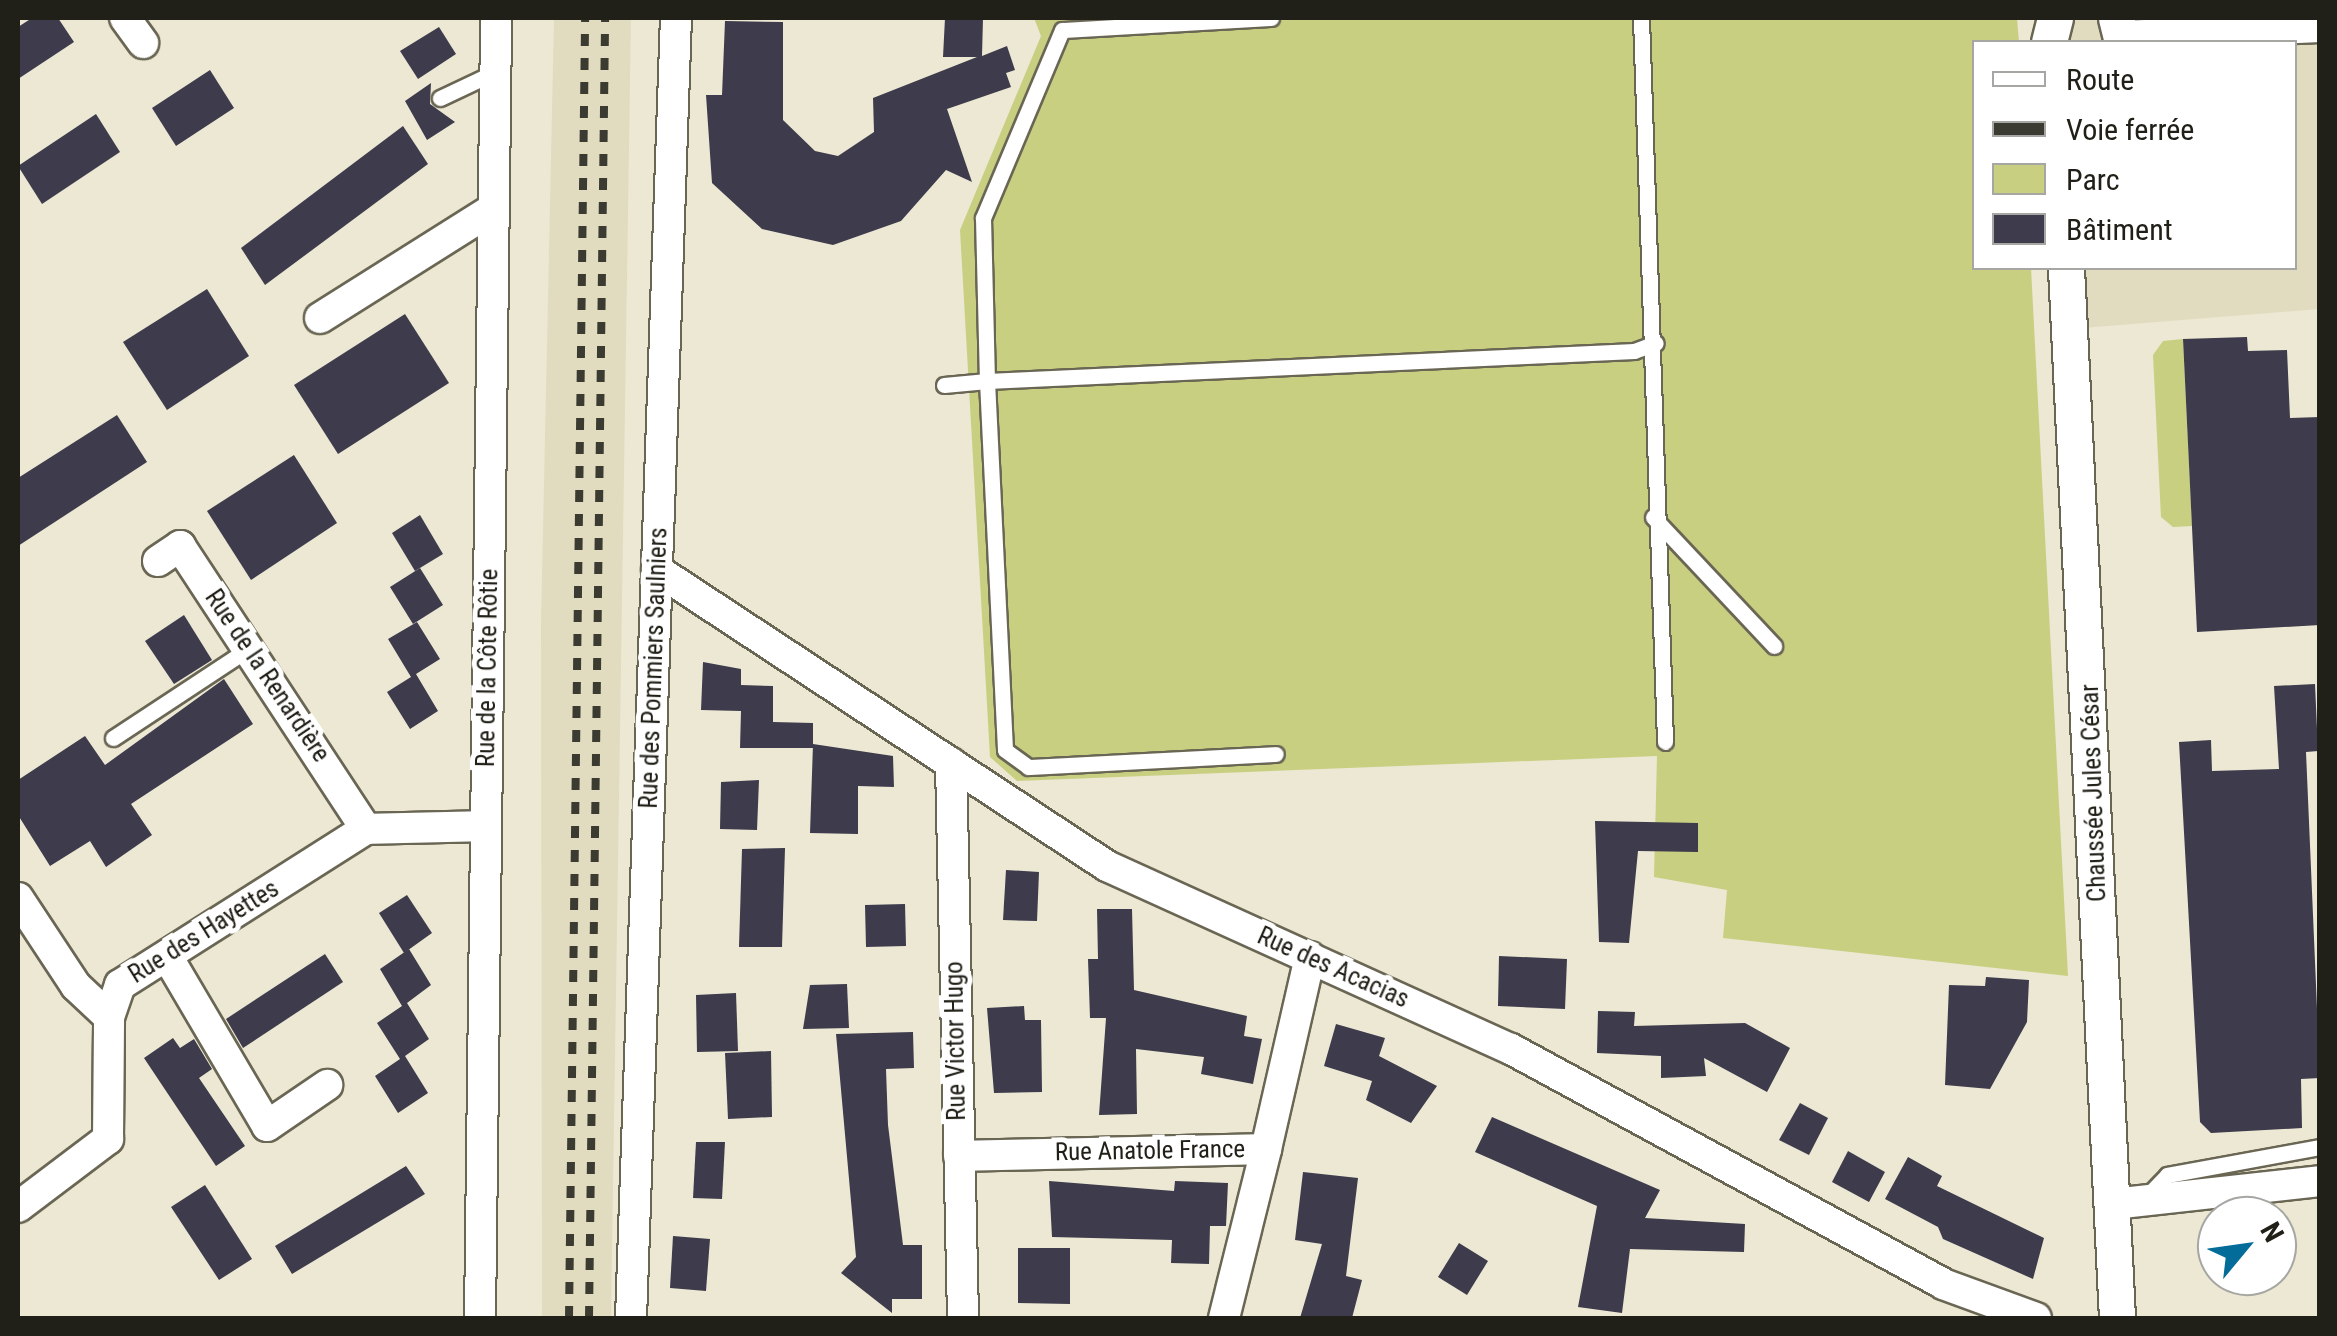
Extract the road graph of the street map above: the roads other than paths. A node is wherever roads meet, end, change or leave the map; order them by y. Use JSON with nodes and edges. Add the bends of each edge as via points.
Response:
{"nodes":[{"id":1,"x":125,"y":18,"type":"edge"},
{"id":2,"x":496,"y":18,"type":"edge"},
{"id":3,"x":676,"y":18,"type":"edge"},
{"id":4,"x":1271,"y":18,"type":"edge"},
{"id":5,"x":1641,"y":18,"type":"edge"},
{"id":6,"x":2320,"y":27,"type":"edge"},
{"id":7,"x":2120,"y":32,"type":"edge"},
{"id":8,"x":2227,"y":37,"type":"edge"},
{"id":9,"x":144,"y":43,"type":"dead end"},
{"id":10,"x":495,"y":72,"type":"junction"},
{"id":11,"x":440,"y":98,"type":"dead end"},
{"id":12,"x":494,"y":210,"type":"junction"},
{"id":13,"x":2066,"y":270,"type":"edge"},
{"id":14,"x":320,"y":318,"type":"dead end"},
{"id":15,"x":1656,"y":342,"type":"junction"},
{"id":16,"x":987,"y":382,"type":"junction"},
{"id":17,"x":944,"y":385,"type":"dead end"},
{"id":18,"x":1653,"y":517,"type":"junction"},
{"id":19,"x":158,"y":561,"type":"dead end"},
{"id":20,"x":657,"y":570,"type":"junction"},
{"id":21,"x":1774,"y":646,"type":"dead end"},
{"id":22,"x":248,"y":649,"type":"junction"},
{"id":23,"x":113,"y":738,"type":"dead end"},
{"id":24,"x":1665,"y":742,"type":"dead end"},
{"id":25,"x":1276,"y":754,"type":"dead end"},
{"id":26,"x":951,"y":764,"type":"junction"},
{"id":27,"x":485,"y":826,"type":"junction"},
{"id":28,"x":366,"y":829,"type":"junction"},
{"id":29,"x":18,"y":898,"type":"edge"},
{"id":30,"x":167,"y":956,"type":"junction"},
{"id":31,"x":1310,"y":957,"type":"junction"},
{"id":32,"x":109,"y":1017,"type":"junction"},
{"id":33,"x":327,"y":1084,"type":"dead end"},
{"id":34,"x":2320,"y":1147,"type":"edge"},
{"id":35,"x":1266,"y":1149,"type":"junction"},
{"id":36,"x":958,"y":1156,"type":"junction"},
{"id":37,"x":2320,"y":1182,"type":"edge"},
{"id":38,"x":2129,"y":1202,"type":"junction"},
{"id":39,"x":18,"y":1207,"type":"edge"},
{"id":40,"x":480,"y":1318,"type":"edge"},
{"id":41,"x":631,"y":1318,"type":"edge"},
{"id":42,"x":962,"y":1318,"type":"edge"},
{"id":43,"x":1224,"y":1318,"type":"edge"},
{"id":44,"x":2036,"y":1318,"type":"edge"},
{"id":45,"x":2117,"y":1318,"type":"edge"}],
"edges":[{"from":1,"to":9,"type":"street"},
{"from":2,"to":10,"type":"street","name":"Rue de la Côte Rôtie"},
{"from":3,"to":20,"type":"street","name":"Rue des Pommiers Saulniers"},
{"from":4,"to":16,"type":"lane","via":[[1062,30],[982,218]]},
{"from":5,"to":15,"type":"lane"},
{"from":6,"to":8,"type":"street"},
{"from":7,"to":8,"type":"street"},
{"from":10,"to":11,"type":"lane"},
{"from":10,"to":12,"type":"street","name":"Rue de la Côte Rôtie"},
{"from":12,"to":14,"type":"street"},
{"from":12,"to":27,"type":"street","name":"Rue de la Côte Rôtie"},
{"from":13,"to":38,"type":"street","name":"Chaussée Jules César"},
{"from":15,"to":16,"type":"lane","via":[[1634,351]]},
{"from":15,"to":18,"type":"lane","via":[[1647,399]]},
{"from":16,"to":17,"type":"lane"},
{"from":16,"to":25,"type":"lane","via":[[1005,750],[1028,767]]},
{"from":18,"to":21,"type":"lane"},
{"from":18,"to":24,"type":"lane"},
{"from":19,"to":22,"type":"street","name":"Rue de la Renardière","via":[[180,546]]},
{"from":20,"to":26,"type":"street","name":"Rue des Acacias"},
{"from":20,"to":41,"type":"street","name":"Rue des Pommiers Saulniers"},
{"from":22,"to":23,"type":"lane"},
{"from":22,"to":28,"type":"street","name":"Rue de la Renardière"},
{"from":26,"to":31,"type":"street","name":"Rue des Acacias","via":[[1107,866]]},
{"from":26,"to":36,"type":"street","name":"Rue Victor Hugo"},
{"from":27,"to":28,"type":"street"},
{"from":27,"to":40,"type":"street","name":"Rue de la Côte Rôtie"},
{"from":28,"to":30,"type":"street","name":"Rue des Hayettes"},
{"from":29,"to":32,"type":"street","via":[[76,986]]},
{"from":30,"to":32,"type":"street","name":"Rue des Hayettes","via":[[120,985]]},
{"from":30,"to":33,"type":"street","via":[[267,1126]]},
{"from":31,"to":35,"type":"street","name":"Rue Anatole France"},
{"from":31,"to":44,"type":"street","name":"Rue des Acacias","via":[[1511,1049],[1943,1284]]},
{"from":32,"to":39,"type":"street","via":[[108,1140]]},
{"from":34,"to":38,"type":"lane","via":[[2167,1175]]},
{"from":35,"to":36,"type":"street","name":"Rue Anatole France"},
{"from":35,"to":43,"type":"street"},
{"from":36,"to":42,"type":"street","name":"Rue Victor Hugo"},
{"from":37,"to":38,"type":"street"},
{"from":38,"to":45,"type":"street","name":"Chaussée Jules César"}]}
